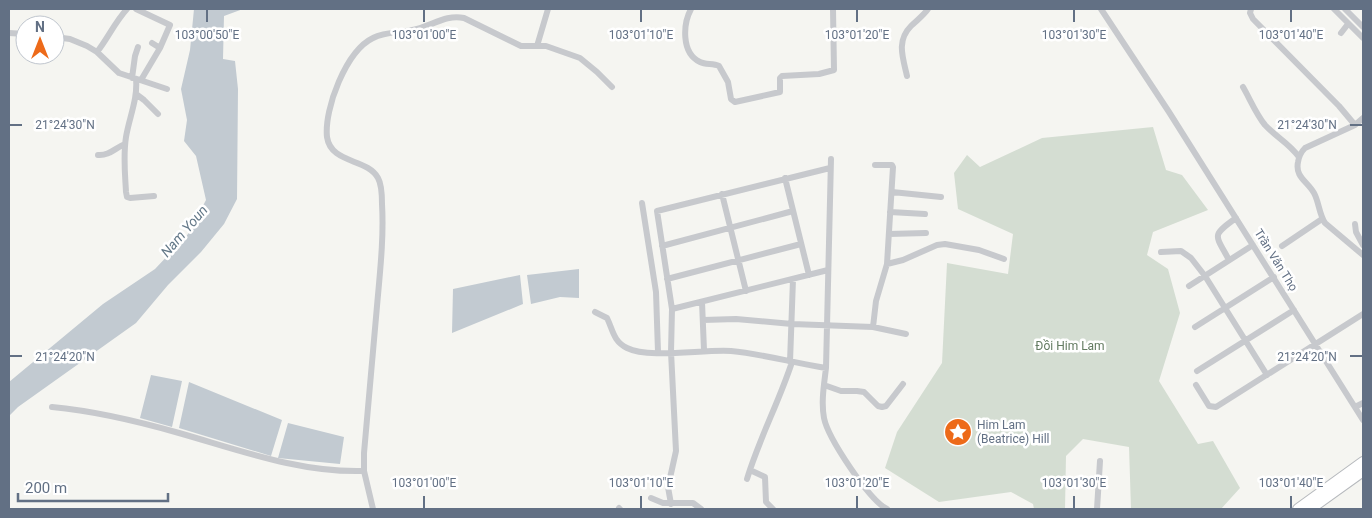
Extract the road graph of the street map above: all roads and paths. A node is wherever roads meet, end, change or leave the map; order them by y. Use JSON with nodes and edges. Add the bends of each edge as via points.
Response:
{"nodes":[{"id":1,"x":136,"y":9,"type":"edge"},
{"id":2,"x":548,"y":9,"type":"edge"},
{"id":3,"x":691,"y":9,"type":"edge"},
{"id":4,"x":833,"y":9,"type":"edge"},
{"id":5,"x":928,"y":9,"type":"edge"},
{"id":6,"x":1101,"y":9,"type":"edge"},
{"id":7,"x":1251,"y":9,"type":"edge"},
{"id":8,"x":1334,"y":9,"type":"edge"},
{"id":9,"x":1345,"y":9,"type":"edge"},
{"id":10,"x":122,"y":10,"type":"edge"},
{"id":11,"x":148,"y":11,"type":"edge"},
{"id":12,"x":1348,"y":24,"type":"junction"},
{"id":13,"x":1363,"y":27,"type":"edge"},
{"id":14,"x":1341,"y":33,"type":"dead end"},
{"id":15,"x":65,"y":38,"type":"edge"},
{"id":16,"x":1363,"y":38,"type":"edge"},
{"id":17,"x":152,"y":43,"type":"dead end"},
{"id":18,"x":537,"y":46,"type":"junction"},
{"id":19,"x":138,"y":47,"type":"dead end"},
{"id":20,"x":160,"y":48,"type":"junction"},
{"id":21,"x":98,"y":52,"type":"junction"},
{"id":22,"x":907,"y":76,"type":"dead end"},
{"id":23,"x":136,"y":79,"type":"junction"},
{"id":24,"x":612,"y":87,"type":"dead end"},
{"id":25,"x":1243,"y":87,"type":"dead end"},
{"id":26,"x":167,"y":90,"type":"dead end"},
{"id":27,"x":136,"y":94,"type":"junction"},
{"id":28,"x":158,"y":114,"type":"dead end"},
{"id":29,"x":1363,"y":118,"type":"edge"},
{"id":30,"x":1355,"y":125,"type":"junction"},
{"id":31,"x":125,"y":144,"type":"junction"},
{"id":32,"x":98,"y":155,"type":"dead end"},
{"id":33,"x":1299,"y":157,"type":"junction"},
{"id":34,"x":831,"y":159,"type":"dead end"},
{"id":35,"x":875,"y":165,"type":"dead end"},
{"id":36,"x":830,"y":168,"type":"junction"},
{"id":37,"x":785,"y":178,"type":"junction"},
{"id":38,"x":892,"y":192,"type":"junction"},
{"id":39,"x":722,"y":194,"type":"junction"},
{"id":40,"x":154,"y":196,"type":"dead end"},
{"id":41,"x":941,"y":197,"type":"dead end"},
{"id":42,"x":642,"y":203,"type":"dead end"},
{"id":43,"x":793,"y":211,"type":"junction"},
{"id":44,"x":890,"y":212,"type":"junction"},
{"id":45,"x":925,"y":214,"type":"dead end"},
{"id":46,"x":1236,"y":218,"type":"junction"},
{"id":47,"x":1322,"y":219,"type":"junction"},
{"id":48,"x":1355,"y":224,"type":"dead end"},
{"id":49,"x":730,"y":228,"type":"junction"},
{"id":50,"x":926,"y":233,"type":"dead end"},
{"id":51,"x":889,"y":234,"type":"junction"},
{"id":52,"x":801,"y":244,"type":"junction"},
{"id":53,"x":1253,"y":245,"type":"junction"},
{"id":54,"x":1363,"y":245,"type":"edge"},
{"id":55,"x":662,"y":246,"type":"junction"},
{"id":56,"x":1282,"y":246,"type":"dead end"},
{"id":57,"x":1162,"y":252,"type":"dead end"},
{"id":58,"x":1363,"y":255,"type":"edge"},
{"id":59,"x":1004,"y":260,"type":"dead end"},
{"id":60,"x":1229,"y":260,"type":"junction"},
{"id":61,"x":738,"y":261,"type":"junction"},
{"id":62,"x":887,"y":264,"type":"junction"},
{"id":63,"x":828,"y":270,"type":"junction"},
{"id":64,"x":809,"y":275,"type":"junction"},
{"id":65,"x":1205,"y":276,"type":"junction"},
{"id":66,"x":1274,"y":277,"type":"junction"},
{"id":67,"x":667,"y":279,"type":"junction"},
{"id":68,"x":793,"y":279,"type":"junction"},
{"id":69,"x":1189,"y":286,"type":"dead end"},
{"id":70,"x":746,"y":291,"type":"junction"},
{"id":71,"x":702,"y":302,"type":"junction"},
{"id":72,"x":1224,"y":308,"type":"junction"},
{"id":73,"x":672,"y":309,"type":"junction"},
{"id":74,"x":1294,"y":310,"type":"junction"},
{"id":75,"x":595,"y":312,"type":"dead end"},
{"id":76,"x":1363,"y":314,"type":"edge"},
{"id":77,"x":703,"y":320,"type":"junction"},
{"id":78,"x":792,"y":324,"type":"junction"},
{"id":79,"x":826,"y":326,"type":"junction"},
{"id":80,"x":1195,"y":327,"type":"dead end"},
{"id":81,"x":872,"y":328,"type":"junction"},
{"id":82,"x":906,"y":334,"type":"dead end"},
{"id":83,"x":1246,"y":341,"type":"junction"},
{"id":84,"x":1316,"y":345,"type":"junction"},
{"id":85,"x":704,"y":350,"type":"junction"},
{"id":86,"x":658,"y":352,"type":"junction"},
{"id":87,"x":671,"y":352,"type":"junction"},
{"id":88,"x":791,"y":362,"type":"junction"},
{"id":89,"x":826,"y":368,"type":"junction"},
{"id":90,"x":1197,"y":371,"type":"dead end"},
{"id":91,"x":1267,"y":375,"type":"junction"},
{"id":92,"x":904,"y":384,"type":"dead end"},
{"id":93,"x":824,"y":385,"type":"junction"},
{"id":94,"x":1196,"y":385,"type":"dead end"},
{"id":95,"x":1363,"y":403,"type":"edge"},
{"id":96,"x":52,"y":407,"type":"dead end"},
{"id":97,"x":1355,"y":407,"type":"junction"},
{"id":98,"x":1363,"y":420,"type":"edge"},
{"id":99,"x":1100,"y":461,"type":"dead end"},
{"id":100,"x":1363,"y":462,"type":"edge"},
{"id":101,"x":750,"y":470,"type":"junction"},
{"id":102,"x":364,"y":471,"type":"junction"},
{"id":103,"x":1363,"y":471,"type":"edge"},
{"id":104,"x":747,"y":480,"type":"dead end"},
{"id":105,"x":651,"y":498,"type":"dead end"},
{"id":106,"x":671,"y":504,"type":"junction"},
{"id":107,"x":373,"y":509,"type":"edge"},
{"id":108,"x":701,"y":509,"type":"edge"},
{"id":109,"x":773,"y":509,"type":"edge"},
{"id":110,"x":887,"y":509,"type":"edge"},
{"id":111,"x":1097,"y":509,"type":"edge"},
{"id":112,"x":1298,"y":509,"type":"edge"},
{"id":113,"x":1310,"y":509,"type":"edge"}],
"edges":[{"from":1,"to":11,"type":"street"},
{"from":2,"to":18,"type":"street"},
{"from":3,"to":4,"type":"street","via":[[685,24],[688,50],[699,62],[719,66],[735,102],[780,92],[782,76],[834,70]]},
{"from":5,"to":22,"type":"street","via":[[902,40]]},
{"from":6,"to":46,"type":"street","name":"Trần Văn Thọ"},
{"from":7,"to":30,"type":"street","via":[[1253,19]]},
{"from":8,"to":12,"type":"street"},
{"from":9,"to":13,"type":"street"},
{"from":10,"to":21,"type":"street"},
{"from":11,"to":20,"type":"street","via":[[170,25]]},
{"from":12,"to":14,"type":"street"},
{"from":12,"to":16,"type":"street"},
{"from":15,"to":21,"type":"street"},
{"from":17,"to":20,"type":"street"},
{"from":18,"to":24,"type":"street","via":[[554,48],[580,58]]},
{"from":18,"to":102,"type":"street","via":[[521,46],[464,18],[450,17],[420,29],[382,35],[366,42],[351,58],[338,86],[327,125],[328,140],[337,154],[376,175],[382,205]]},
{"from":19,"to":23,"type":"street"},
{"from":20,"to":23,"type":"street"},
{"from":21,"to":23,"type":"street","via":[[119,73]]},
{"from":23,"to":26,"type":"street"},
{"from":23,"to":27,"type":"street"},
{"from":25,"to":33,"type":"street","via":[[1264,123]]},
{"from":27,"to":28,"type":"street"},
{"from":27,"to":31,"type":"street"},
{"from":29,"to":30,"type":"street"},
{"from":30,"to":33,"type":"street","via":[[1310,145]]},
{"from":31,"to":32,"type":"street","via":[[106,156]]},
{"from":31,"to":40,"type":"street","via":[[127,197]]},
{"from":33,"to":47,"type":"street","via":[[1297,171],[1315,195]]},
{"from":34,"to":36,"type":"street"},
{"from":35,"to":38,"type":"street","via":[[893,166]]},
{"from":36,"to":37,"type":"street"},
{"from":36,"to":63,"type":"street"},
{"from":37,"to":39,"type":"street"},
{"from":37,"to":43,"type":"street"},
{"from":38,"to":41,"type":"street"},
{"from":38,"to":44,"type":"street"},
{"from":39,"to":49,"type":"street"},
{"from":39,"to":55,"type":"street","via":[[658,211]]},
{"from":42,"to":86,"type":"street","via":[[656,292]]},
{"from":43,"to":49,"type":"street"},
{"from":43,"to":52,"type":"street"},
{"from":44,"to":45,"type":"street"},
{"from":44,"to":51,"type":"street"},
{"from":46,"to":53,"type":"street","name":"Trần Văn Thọ"},
{"from":46,"to":60,"type":"street","via":[[1217,235]]},
{"from":47,"to":56,"type":"street"},
{"from":47,"to":58,"type":"street"},
{"from":48,"to":54,"type":"street"},
{"from":49,"to":55,"type":"street"},
{"from":49,"to":61,"type":"street"},
{"from":50,"to":51,"type":"street"},
{"from":51,"to":62,"type":"street"},
{"from":52,"to":61,"type":"street"},
{"from":52,"to":64,"type":"street"},
{"from":53,"to":60,"type":"street"},
{"from":53,"to":66,"type":"street","name":"Trần Văn Thọ"},
{"from":55,"to":67,"type":"street"},
{"from":57,"to":65,"type":"street","via":[[1185,252]]},
{"from":59,"to":62,"type":"street","via":[[979,250],[945,244]]},
{"from":60,"to":65,"type":"street"},
{"from":61,"to":67,"type":"street"},
{"from":61,"to":70,"type":"street"},
{"from":62,"to":81,"type":"street"},
{"from":63,"to":64,"type":"street"},
{"from":63,"to":79,"type":"street"},
{"from":64,"to":68,"type":"street"},
{"from":65,"to":69,"type":"street"},
{"from":65,"to":72,"type":"street"},
{"from":66,"to":72,"type":"street"},
{"from":66,"to":74,"type":"street","name":"Trần Văn Thọ"},
{"from":67,"to":73,"type":"street"},
{"from":68,"to":70,"type":"street"},
{"from":68,"to":78,"type":"street"},
{"from":70,"to":71,"type":"street"},
{"from":71,"to":73,"type":"street"},
{"from":71,"to":77,"type":"street"},
{"from":72,"to":80,"type":"street"},
{"from":72,"to":83,"type":"street"},
{"from":73,"to":87,"type":"street"},
{"from":74,"to":83,"type":"street"},
{"from":74,"to":84,"type":"street","name":"Trần Văn Thọ"},
{"from":75,"to":86,"type":"street","via":[[607,318],[614,339],[626,348]]},
{"from":76,"to":84,"type":"street"},
{"from":77,"to":78,"type":"street"},
{"from":77,"to":85,"type":"street"},
{"from":78,"to":79,"type":"street"},
{"from":78,"to":88,"type":"street"},
{"from":79,"to":81,"type":"street"},
{"from":79,"to":89,"type":"street"},
{"from":81,"to":82,"type":"street"},
{"from":83,"to":90,"type":"street"},
{"from":83,"to":91,"type":"street"},
{"from":84,"to":91,"type":"street"},
{"from":84,"to":97,"type":"street","name":"Trần Văn Thọ"},
{"from":85,"to":87,"type":"street"},
{"from":85,"to":88,"type":"street","via":[[739,352]]},
{"from":86,"to":87,"type":"street"},
{"from":87,"to":106,"type":"street","via":[[676,445],[668,487]]},
{"from":88,"to":89,"type":"street"},
{"from":88,"to":101,"type":"street","via":[[782,394]]},
{"from":89,"to":93,"type":"street"},
{"from":91,"to":94,"type":"street","via":[[1216,407],[1209,406]]},
{"from":92,"to":93,"type":"street","via":[[882,407],[864,392],[841,391]]},
{"from":93,"to":110,"type":"street","via":[[823,412],[829,434],[867,491]]},
{"from":95,"to":97,"type":"street"},
{"from":96,"to":102,"type":"street","via":[[137,422],[313,468]]},
{"from":97,"to":98,"type":"street","name":"Trần Văn Thọ"},
{"from":99,"to":111,"type":"street"},
{"from":100,"to":112,"type":"highway"},
{"from":101,"to":104,"type":"street"},
{"from":101,"to":109,"type":"street","via":[[765,477],[766,501]]},
{"from":102,"to":107,"type":"street"},
{"from":103,"to":113,"type":"highway"},
{"from":105,"to":106,"type":"street"},
{"from":106,"to":108,"type":"street","via":[[693,503]]}]}
